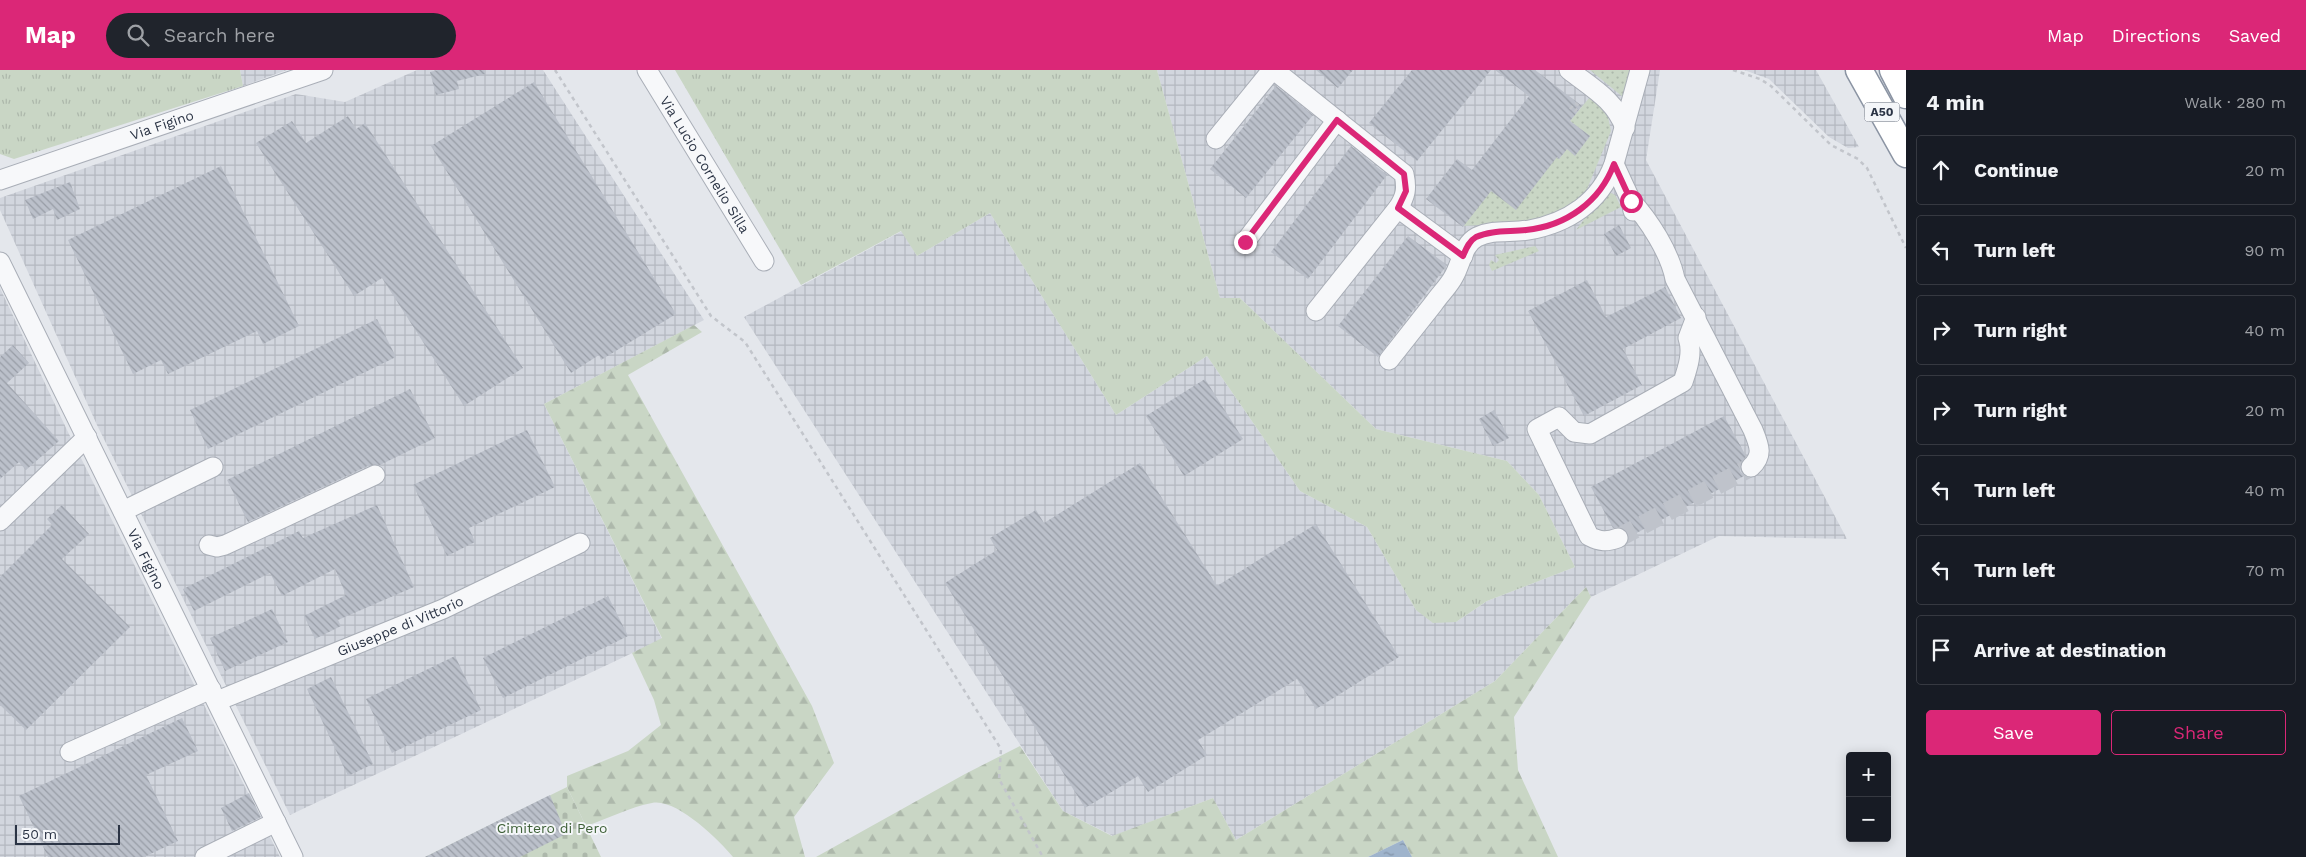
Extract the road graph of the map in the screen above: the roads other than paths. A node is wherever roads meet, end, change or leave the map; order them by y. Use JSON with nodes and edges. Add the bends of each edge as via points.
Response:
{"nodes":[{"id":1,"x":646,"y":70,"type":"edge"},
{"id":2,"x":1273,"y":70,"type":"edge"},
{"id":3,"x":1569,"y":70,"type":"edge"},
{"id":4,"x":1640,"y":70,"type":"edge"},
{"id":5,"x":1859,"y":70,"type":"edge"},
{"id":6,"x":1892,"y":70,"type":"edge"},
{"id":7,"x":320,"y":71,"type":"edge"},
{"id":8,"x":1906,"y":95,"type":"edge"},
{"id":9,"x":1337,"y":120,"type":"junction"},
{"id":10,"x":1625,"y":128,"type":"junction"},
{"id":11,"x":1216,"y":139,"type":"dead end"},
{"id":12,"x":1906,"y":154,"type":"edge"},
{"id":13,"x":1614,"y":164,"type":"junction"},
{"id":14,"x":0,"y":180,"type":"edge"},
{"id":15,"x":1398,"y":208,"type":"junction"},
{"id":16,"x":1245,"y":242,"type":"dead end"},
{"id":17,"x":1463,"y":256,"type":"junction"},
{"id":18,"x":764,"y":261,"type":"dead end"},
{"id":19,"x":0,"y":262,"type":"edge"},
{"id":20,"x":1316,"y":311,"type":"dead end"},
{"id":21,"x":1696,"y":317,"type":"junction"},
{"id":22,"x":1389,"y":360,"type":"dead end"},
{"id":23,"x":86,"y":437,"type":"junction"},
{"id":24,"x":213,"y":467,"type":"dead end"},
{"id":25,"x":1751,"y":467,"type":"tunnel mouth"},
{"id":26,"x":374,"y":475,"type":"dead end"},
{"id":27,"x":123,"y":511,"type":"junction"},
{"id":28,"x":0,"y":521,"type":"edge"},
{"id":29,"x":1618,"y":538,"type":"tunnel mouth"},
{"id":30,"x":580,"y":543,"type":"dead end"},
{"id":31,"x":209,"y":545,"type":"dead end"},
{"id":32,"x":214,"y":695,"type":"junction"},
{"id":33,"x":70,"y":752,"type":"dead end"},
{"id":34,"x":276,"y":822,"type":"junction"},
{"id":35,"x":206,"y":857,"type":"edge"},
{"id":36,"x":293,"y":857,"type":"edge"}],
"edges":[{"from":1,"to":18,"type":"street","name":"Via Lucio Cornelio Silla"},
{"from":2,"to":9,"type":"street"},
{"from":2,"to":11,"type":"street"},
{"from":3,"to":10,"type":"street","via":[[1614,105]]},
{"from":4,"to":10,"type":"street"},
{"from":5,"to":12,"type":"highway","number":"A50"},
{"from":6,"to":8,"type":"highway","number":"A50"},
{"from":7,"to":14,"type":"street","name":"Via Figino"},
{"from":9,"to":15,"type":"street","via":[[1404,174],[1406,191]]},
{"from":9,"to":16,"type":"street"},
{"from":10,"to":13,"type":"street"},
{"from":13,"to":17,"type":"street","via":[[1594,197],[1575,214],[1528,230],[1488,233],[1474,238]]},
{"from":13,"to":21,"type":"street","via":[[1631,201],[1644,214],[1673,267]]},
{"from":15,"to":17,"type":"street"},
{"from":15,"to":20,"type":"street"},
{"from":17,"to":22,"type":"street","via":[[1454,277]]},
{"from":19,"to":23,"type":"street","name":"Via Figino"},
{"from":21,"to":25,"type":"street","via":[[1759,444],[1759,460]]},
{"from":21,"to":29,"type":"street","via":[[1688,338],[1691,346],[1683,382],[1590,434],[1574,432],[1559,417],[1537,429],[1589,536],[1609,542]]},
{"from":23,"to":27,"type":"street","name":"Via Figino"},
{"from":23,"to":28,"type":"street"},
{"from":24,"to":27,"type":"street"},
{"from":26,"to":31,"type":"street","via":[[225,545]]},
{"from":27,"to":32,"type":"street","name":"Via Figino"},
{"from":30,"to":32,"type":"street","name":"Giuseppe di Vittorio","via":[[444,609]]},
{"from":32,"to":33,"type":"street","name":"Giuseppe di Vittorio"},
{"from":32,"to":34,"type":"street","name":"Via Figino"},
{"from":34,"to":35,"type":"street"},
{"from":34,"to":36,"type":"street","name":"Via Figino"}]}
